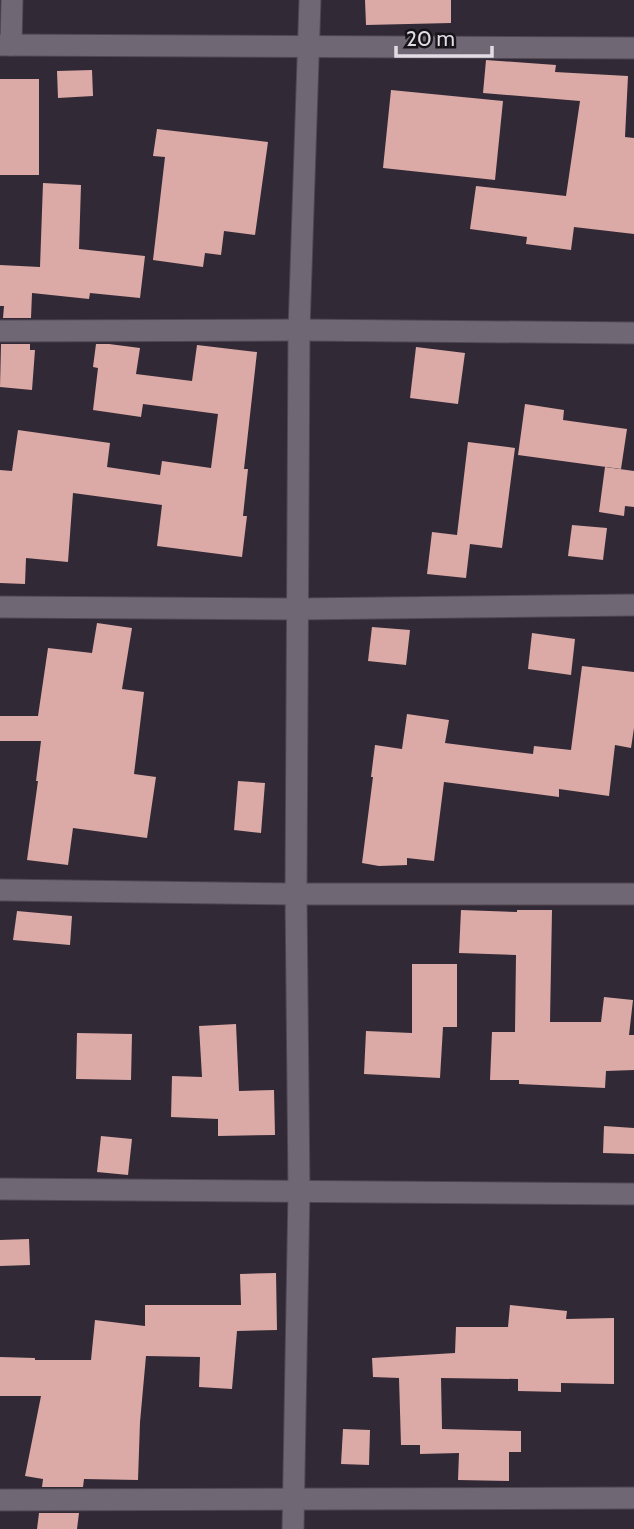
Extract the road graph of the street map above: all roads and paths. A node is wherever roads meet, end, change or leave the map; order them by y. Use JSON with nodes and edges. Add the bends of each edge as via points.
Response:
{"nodes":[{"id":1,"x":12,"y":0,"type":"edge"},
{"id":2,"x":310,"y":0,"type":"edge"},
{"id":3,"x":6,"y":45,"type":"edge"},
{"id":4,"x":309,"y":46,"type":"junction"},
{"id":5,"x":634,"y":48,"type":"edge"},
{"id":6,"x":299,"y":330,"type":"junction"},
{"id":7,"x":0,"y":331,"type":"edge"},
{"id":8,"x":634,"y":333,"type":"edge"},
{"id":9,"x":634,"y":605,"type":"edge"},
{"id":10,"x":0,"y":607,"type":"edge"},
{"id":11,"x":297,"y":609,"type":"junction"},
{"id":12,"x":0,"y":890,"type":"edge"},
{"id":13,"x":296,"y":894,"type":"junction"},
{"id":14,"x":634,"y":894,"type":"edge"},
{"id":15,"x":0,"y":1189,"type":"edge"},
{"id":16,"x":299,"y":1190,"type":"junction"},
{"id":17,"x":634,"y":1194,"type":"edge"},
{"id":18,"x":634,"y":1498,"type":"edge"},
{"id":19,"x":0,"y":1500,"type":"edge"},
{"id":20,"x":294,"y":1500,"type":"junction"},
{"id":21,"x":293,"y":1529,"type":"edge"}],
"edges":[{"from":1,"to":3,"type":"street"},
{"from":2,"to":4,"type":"street"},
{"from":3,"to":4,"type":"street"},
{"from":4,"to":5,"type":"street"},
{"from":4,"to":6,"type":"street"},
{"from":6,"to":7,"type":"street"},
{"from":6,"to":8,"type":"street"},
{"from":6,"to":11,"type":"street"},
{"from":9,"to":11,"type":"street"},
{"from":10,"to":11,"type":"street"},
{"from":11,"to":13,"type":"street"},
{"from":12,"to":13,"type":"street"},
{"from":13,"to":14,"type":"street"},
{"from":13,"to":16,"type":"street"},
{"from":15,"to":16,"type":"street"},
{"from":16,"to":17,"type":"street"},
{"from":16,"to":20,"type":"street"},
{"from":18,"to":20,"type":"street"},
{"from":19,"to":20,"type":"street"},
{"from":20,"to":21,"type":"street"}]}
